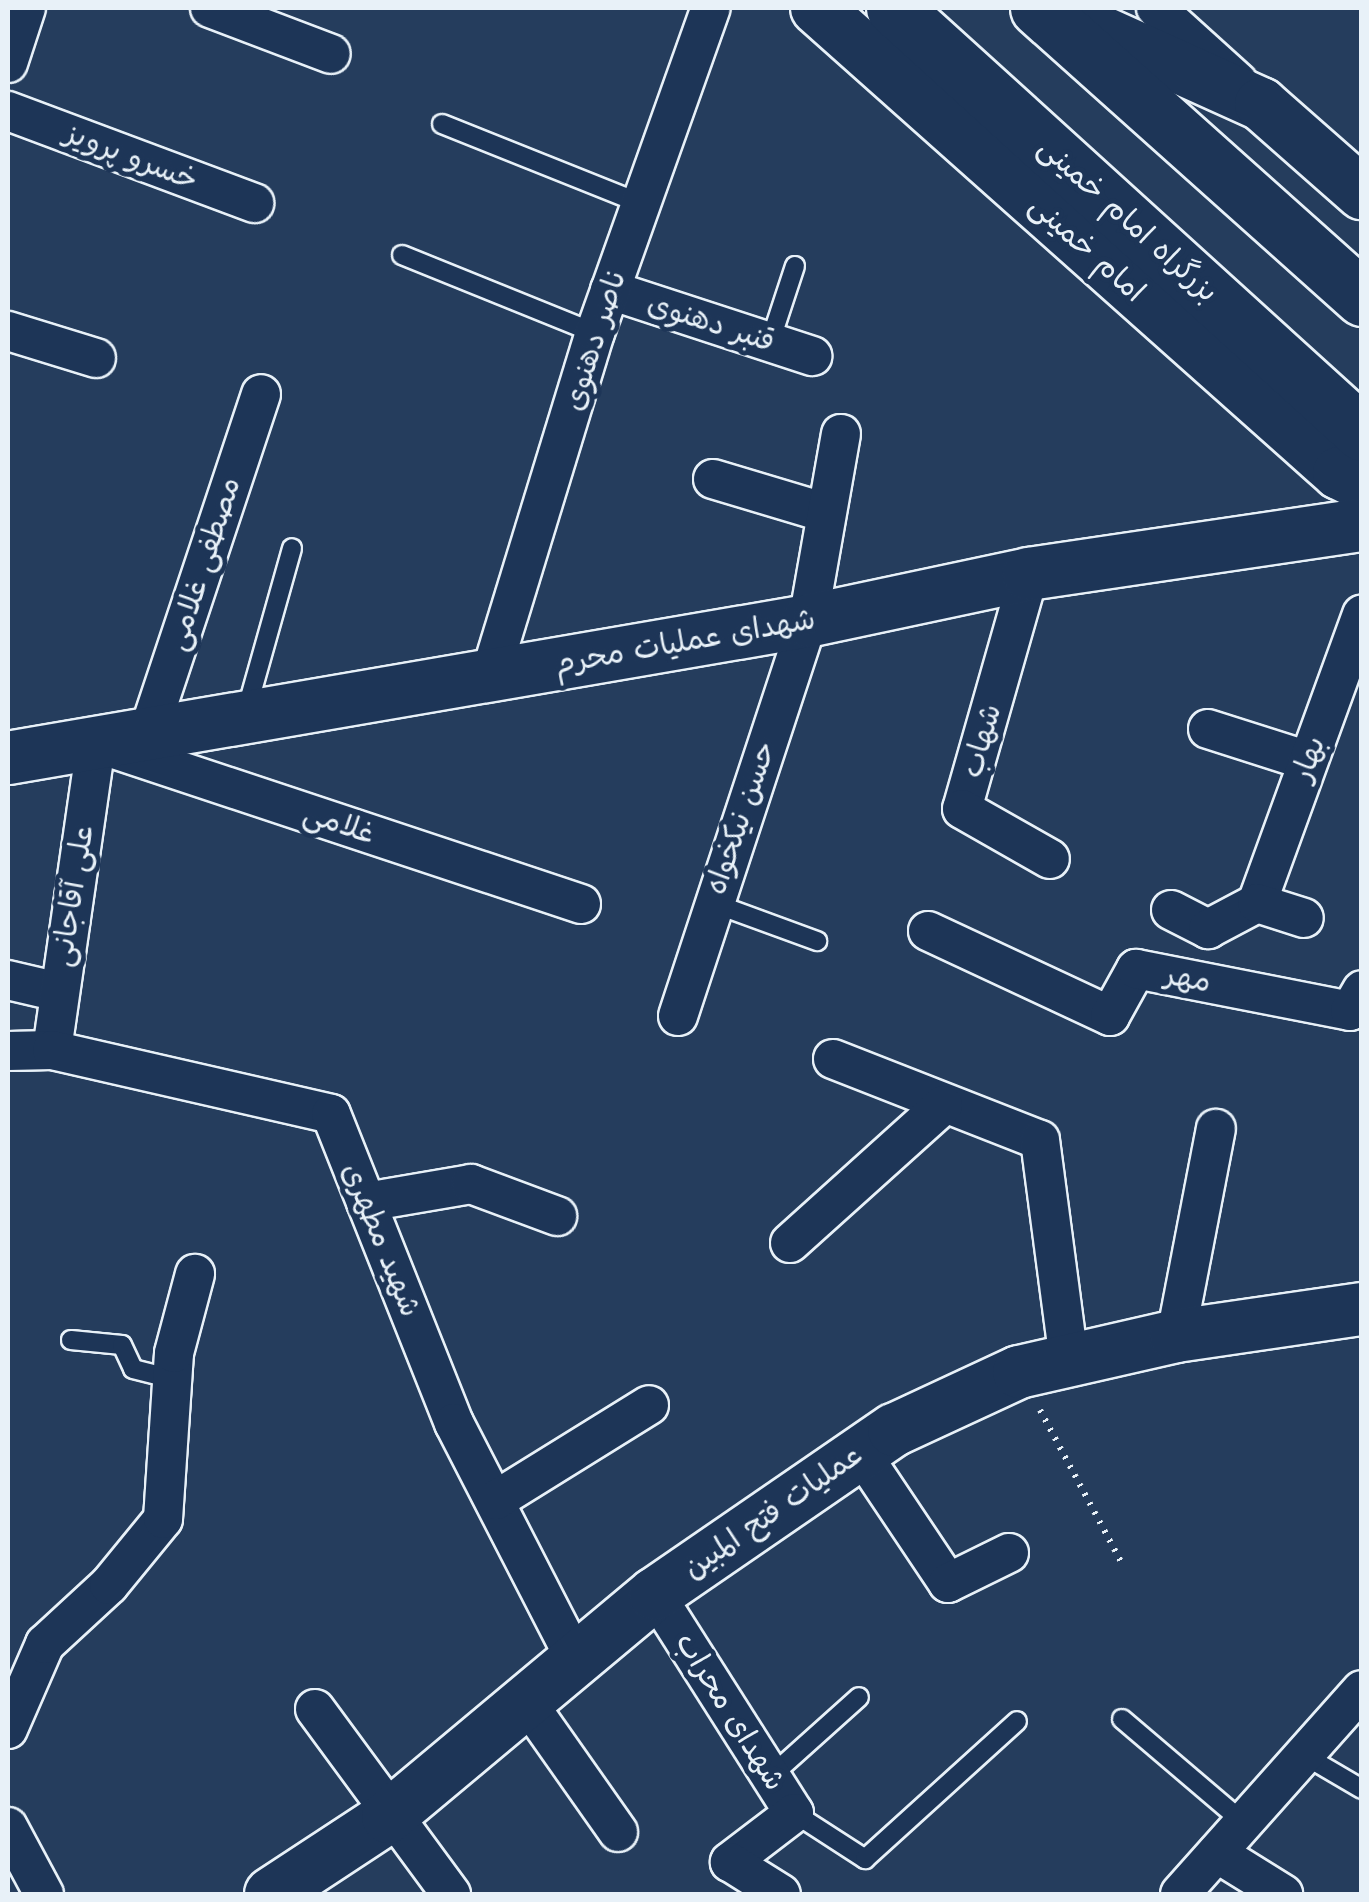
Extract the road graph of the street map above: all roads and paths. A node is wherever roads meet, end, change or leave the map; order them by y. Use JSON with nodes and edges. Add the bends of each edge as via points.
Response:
{"nodes":[{"id":1,"x":26,"y":8,"type":"edge"},
{"id":2,"x":210,"y":8,"type":"edge"},
{"id":3,"x":711,"y":8,"type":"edge"},
{"id":4,"x":816,"y":8,"type":"edge"},
{"id":5,"x":894,"y":8,"type":"edge"},
{"id":6,"x":1038,"y":8,"type":"edge"},
{"id":7,"x":1048,"y":8,"type":"edge"},
{"id":8,"x":1156,"y":8,"type":"edge"},
{"id":9,"x":332,"y":54,"type":"dead end"},
{"id":10,"x":8,"y":63,"type":"edge"},
{"id":11,"x":1262,"y":104,"type":"junction"},
{"id":12,"x":8,"y":111,"type":"edge"},
{"id":13,"x":442,"y":124,"type":"dead end"},
{"id":14,"x":1362,"y":193,"type":"edge"},
{"id":15,"x":254,"y":203,"type":"dead end"},
{"id":16,"x":640,"y":204,"type":"junction"},
{"id":17,"x":402,"y":255,"type":"dead end"},
{"id":18,"x":795,"y":266,"type":"dead end"},
{"id":19,"x":610,"y":290,"type":"junction"},
{"id":20,"x":1362,"y":298,"type":"edge"},
{"id":21,"x":8,"y":331,"type":"edge"},
{"id":22,"x":595,"y":333,"type":"junction"},
{"id":23,"x":770,"y":342,"type":"junction"},
{"id":24,"x":812,"y":356,"type":"dead end"},
{"id":25,"x":96,"y":358,"type":"dead end"},
{"id":26,"x":260,"y":394,"type":"dead end"},
{"id":27,"x":1362,"y":432,"type":"edge"},
{"id":28,"x":841,"y":434,"type":"dead end"},
{"id":29,"x":713,"y":478,"type":"dead end"},
{"id":30,"x":1362,"y":484,"type":"edge"},
{"id":31,"x":824,"y":512,"type":"junction"},
{"id":32,"x":1362,"y":525,"type":"edge"},
{"id":33,"x":292,"y":548,"type":"dead end"},
{"id":34,"x":1029,"y":574,"type":"junction"},
{"id":35,"x":1362,"y":614,"type":"edge"},
{"id":36,"x":808,"y":622,"type":"junction"},
{"id":37,"x":490,"y":676,"type":"junction"},
{"id":38,"x":244,"y":718,"type":"junction"},
{"id":39,"x":1208,"y":729,"type":"dead end"},
{"id":40,"x":148,"y":734,"type":"junction"},
{"id":41,"x":96,"y":743,"type":"junction"},
{"id":42,"x":8,"y":758,"type":"edge"},
{"id":43,"x":1308,"y":761,"type":"junction"},
{"id":44,"x":1050,"y":859,"type":"dead end"},
{"id":45,"x":713,"y":902,"type":"junction"},
{"id":46,"x":1256,"y":903,"type":"junction"},
{"id":47,"x":581,"y":904,"type":"dead end"},
{"id":48,"x":1171,"y":910,"type":"dead end"},
{"id":49,"x":1304,"y":918,"type":"dead end"},
{"id":50,"x":928,"y":932,"type":"dead end"},
{"id":51,"x":818,"y":942,"type":"dead end"},
{"id":52,"x":8,"y":980,"type":"edge"},
{"id":53,"x":1362,"y":990,"type":"edge"},
{"id":54,"x":59,"y":992,"type":"junction"},
{"id":55,"x":678,"y":1016,"type":"dead end"},
{"id":56,"x":52,"y":1050,"type":"junction"},
{"id":57,"x":8,"y":1051,"type":"edge"},
{"id":58,"x":834,"y":1060,"type":"dead end"},
{"id":59,"x":943,"y":1105,"type":"junction"},
{"id":60,"x":1216,"y":1128,"type":"dead end"},
{"id":61,"x":366,"y":1202,"type":"junction"},
{"id":62,"x":557,"y":1216,"type":"dead end"},
{"id":63,"x":790,"y":1243,"type":"dead end"},
{"id":64,"x":195,"y":1274,"type":"dead end"},
{"id":65,"x":1362,"y":1309,"type":"edge"},
{"id":66,"x":1176,"y":1336,"type":"junction"},
{"id":67,"x":72,"y":1340,"type":"dead end"},
{"id":68,"x":1044,"y":1366,"type":"junction"},
{"id":69,"x":174,"y":1380,"type":"junction"},
{"id":70,"x":649,"y":1405,"type":"dead end"},
{"id":71,"x":859,"y":1450,"type":"junction"},
{"id":72,"x":496,"y":1500,"type":"junction"},
{"id":73,"x":1009,"y":1553,"type":"dead end"},
{"id":74,"x":1124,"y":1567,"type":"dead end"},
{"id":75,"x":655,"y":1594,"type":"junction"},
{"id":76,"x":577,"y":1662,"type":"junction"},
{"id":77,"x":17,"y":1672,"type":"edge"},
{"id":78,"x":1362,"y":1690,"type":"edge"},
{"id":79,"x":859,"y":1697,"type":"dead end"},
{"id":80,"x":526,"y":1700,"type":"junction"},
{"id":81,"x":316,"y":1709,"type":"dead end"},
{"id":82,"x":1122,"y":1720,"type":"dead end"},
{"id":83,"x":1018,"y":1721,"type":"dead end"},
{"id":84,"x":8,"y":1729,"type":"edge"},
{"id":85,"x":1304,"y":1755,"type":"junction"},
{"id":86,"x":771,"y":1776,"type":"junction"},
{"id":87,"x":1362,"y":1789,"type":"edge"},
{"id":88,"x":794,"y":1813,"type":"junction"},
{"id":89,"x":388,"y":1818,"type":"junction"},
{"id":90,"x":1244,"y":1824,"type":"junction"},
{"id":91,"x":8,"y":1826,"type":"edge"},
{"id":92,"x":618,"y":1832,"type":"dead end"},
{"id":93,"x":1216,"y":1854,"type":"junction"},
{"id":94,"x":44,"y":1894,"type":"edge"},
{"id":95,"x":271,"y":1894,"type":"edge"},
{"id":96,"x":451,"y":1894,"type":"edge"},
{"id":97,"x":781,"y":1894,"type":"edge"},
{"id":98,"x":1180,"y":1894,"type":"edge"},
{"id":99,"x":1283,"y":1894,"type":"edge"}],
"edges":[{"from":1,"to":10,"type":"street"},
{"from":2,"to":9,"type":"street"},
{"from":3,"to":16,"type":"street","name":"ناصر دهنوی"},
{"from":4,"to":30,"type":"street","name":"امام خمینی","via":[[1339,473]]},
{"from":5,"to":27,"type":"highway","name":"بزرگراه امام خمینی"},
{"from":6,"to":20,"type":"highway"},
{"from":7,"to":11,"type":"street"},
{"from":8,"to":11,"type":"street"},
{"from":11,"to":14,"type":"street"},
{"from":12,"to":15,"type":"street","name":"خسرو پرویز"},
{"from":13,"to":16,"type":"lane"},
{"from":16,"to":19,"type":"street","name":"ناصر دهنوی"},
{"from":17,"to":22,"type":"lane"},
{"from":18,"to":23,"type":"lane"},
{"from":19,"to":22,"type":"street","name":"ناصر دهنوی"},
{"from":19,"to":23,"type":"street","name":"قنبر دهنوی"},
{"from":21,"to":25,"type":"street"},
{"from":22,"to":37,"type":"street","name":"ناصر دهنوی"},
{"from":23,"to":24,"type":"street","name":"قنبر دهنوی"},
{"from":26,"to":40,"type":"street","name":"مصطفی غلامی"},
{"from":28,"to":31,"type":"street","name":"حسن نیکخواه"},
{"from":29,"to":31,"type":"street"},
{"from":31,"to":36,"type":"street","name":"حسن نیکخواه"},
{"from":32,"to":34,"type":"street","name":"شهدای عملیات محرم"},
{"from":33,"to":38,"type":"lane"},
{"from":34,"to":36,"type":"street","name":"شهدای عملیات محرم"},
{"from":34,"to":44,"type":"street","name":"شهاب","via":[[962,809]]},
{"from":35,"to":43,"type":"street","name":"بهار"},
{"from":36,"to":37,"type":"street","name":"شهدای عملیات محرم"},
{"from":36,"to":45,"type":"street","name":"حسن نیکخواه"},
{"from":37,"to":38,"type":"street","name":"شهدای عملیات محرم"},
{"from":38,"to":40,"type":"street","name":"شهدای عملیات محرم"},
{"from":39,"to":43,"type":"street"},
{"from":40,"to":41,"type":"street","name":"شهدای عملیات محرم"},
{"from":41,"to":42,"type":"street","name":"شهدای عملیات محرم"},
{"from":41,"to":47,"type":"street","name":"غلامی"},
{"from":41,"to":54,"type":"street","name":"علی آقاجانی"},
{"from":43,"to":46,"type":"street","name":"بهار"},
{"from":45,"to":51,"type":"lane"},
{"from":45,"to":55,"type":"street","name":"حسن نیکخواه"},
{"from":46,"to":48,"type":"street","via":[[1208,929]]},
{"from":46,"to":49,"type":"street"},
{"from":50,"to":53,"type":"street","name":"مهر","via":[[1110,1016],[1136,968],[1350,1011]]},
{"from":52,"to":54,"type":"street"},
{"from":54,"to":56,"type":"street","name":"علی آقاجانی"},
{"from":56,"to":57,"type":"street","name":"شهید مطهری"},
{"from":56,"to":61,"type":"street","name":"شهید مطهری","via":[[331,1114]]},
{"from":58,"to":59,"type":"street"},
{"from":59,"to":63,"type":"street"},
{"from":59,"to":68,"type":"street","via":[[1040,1140]]},
{"from":60,"to":66,"type":"street"},
{"from":61,"to":62,"type":"street","via":[[471,1184]]},
{"from":61,"to":72,"type":"street","name":"شهید مطهری","via":[[454,1423]]},
{"from":64,"to":69,"type":"street"},
{"from":65,"to":66,"type":"street","name":"عملیات فتح المبین"},
{"from":66,"to":68,"type":"street","name":"عملیات فتح المبین"},
{"from":67,"to":69,"type":"lane","via":[[122,1345],[133,1369]]},
{"from":68,"to":71,"type":"street","name":"عملیات فتح المبین"},
{"from":68,"to":74,"type":"path"},
{"from":69,"to":77,"type":"street","via":[[163,1519],[110,1586]]},
{"from":70,"to":72,"type":"street"},
{"from":71,"to":73,"type":"street","via":[[948,1582]]},
{"from":71,"to":75,"type":"street","name":"عملیات فتح المبین"},
{"from":72,"to":76,"type":"street","name":"شهید مطهری"},
{"from":75,"to":76,"type":"street","name":"عملیات فتح المبین"},
{"from":75,"to":86,"type":"street","name":"شهدای محراب"},
{"from":76,"to":80,"type":"street","name":"عملیات فتح المبین"},
{"from":77,"to":84,"type":"street"},
{"from":78,"to":85,"type":"street"},
{"from":79,"to":86,"type":"lane"},
{"from":80,"to":89,"type":"street","name":"عملیات فتح المبین"},
{"from":80,"to":92,"type":"street"},
{"from":81,"to":89,"type":"street"},
{"from":82,"to":90,"type":"lane"},
{"from":83,"to":88,"type":"lane","via":[[865,1860]]},
{"from":85,"to":87,"type":"lane"},
{"from":85,"to":90,"type":"street"},
{"from":86,"to":88,"type":"street","name":"شهدای محراب"},
{"from":88,"to":97,"type":"street","name":"شهدای محراب","via":[[730,1862]]},
{"from":89,"to":95,"type":"street","name":"عملیات فتح المبین"},
{"from":89,"to":96,"type":"street"},
{"from":90,"to":93,"type":"street"},
{"from":91,"to":94,"type":"street"},
{"from":93,"to":98,"type":"street"},
{"from":93,"to":99,"type":"street"}]}
